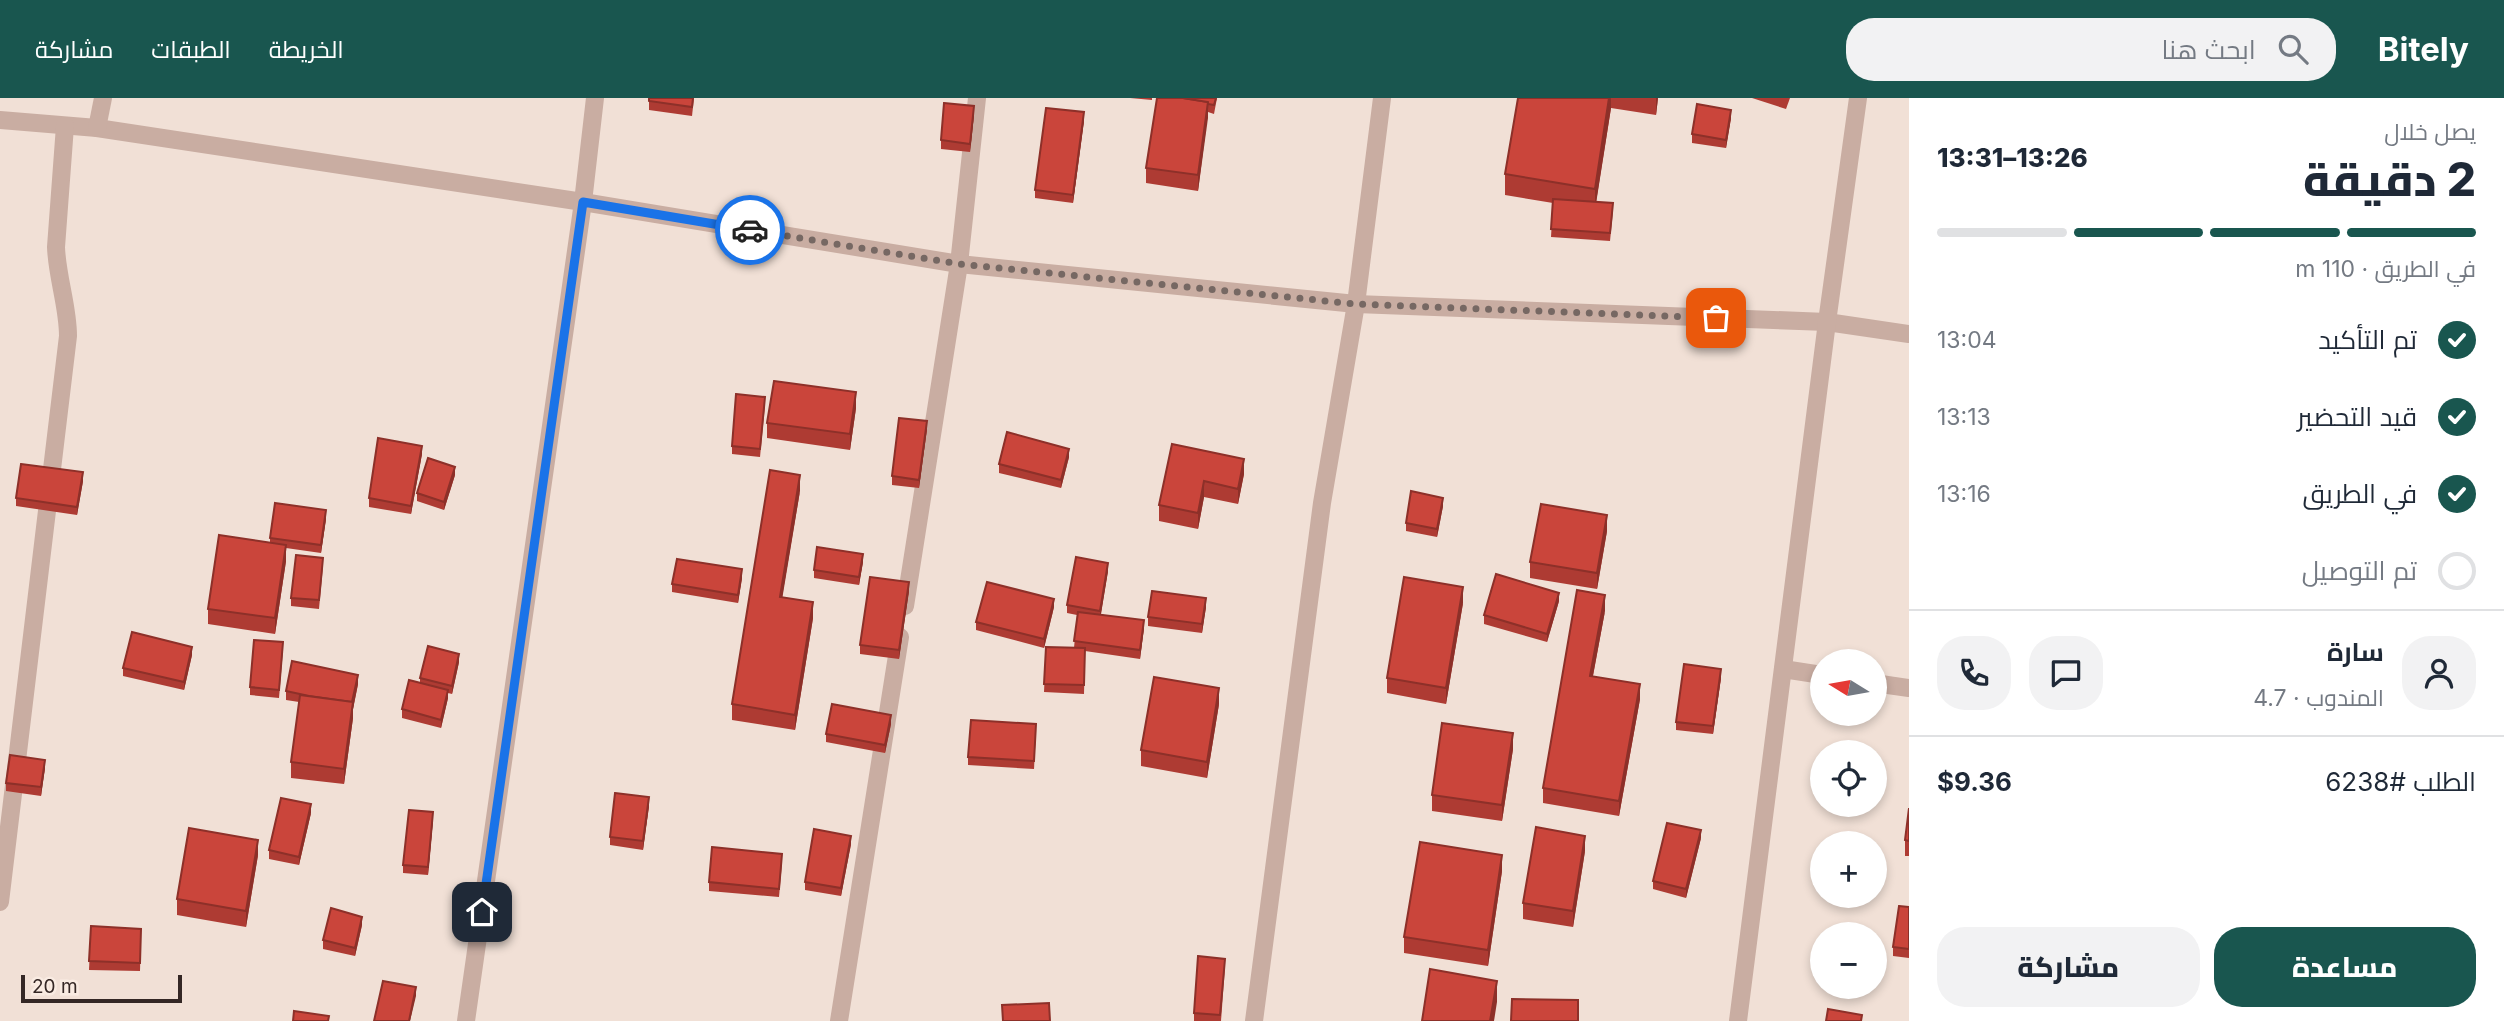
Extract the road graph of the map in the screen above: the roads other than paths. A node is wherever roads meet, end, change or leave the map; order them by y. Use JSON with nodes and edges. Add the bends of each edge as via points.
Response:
{"nodes":[{"id":1,"x":103,"y":98,"type":"edge"},
{"id":2,"x":595,"y":98,"type":"edge"},
{"id":3,"x":977,"y":98,"type":"edge"},
{"id":4,"x":1382,"y":98,"type":"edge"},
{"id":5,"x":1858,"y":98,"type":"edge"},
{"id":6,"x":0,"y":120,"type":"edge"},
{"id":7,"x":65,"y":126,"type":"junction"},
{"id":8,"x":97,"y":128,"type":"junction"},
{"id":9,"x":583,"y":202,"type":"junction"},
{"id":10,"x":959,"y":264,"type":"junction"},
{"id":11,"x":1356,"y":304,"type":"junction"},
{"id":12,"x":1827,"y":322,"type":"junction"},
{"id":13,"x":1909,"y":334,"type":"edge"},
{"id":14,"x":1783,"y":669,"type":"junction"},
{"id":15,"x":1810,"y":673,"type":"edge"},
{"id":16,"x":1887,"y":685,"type":"edge"},
{"id":17,"x":1909,"y":688,"type":"edge"},
{"id":18,"x":0,"y":902,"type":"edge"},
{"id":19,"x":466,"y":1021,"type":"edge"},
{"id":20,"x":839,"y":1021,"type":"edge"},
{"id":21,"x":1254,"y":1021,"type":"edge"},
{"id":22,"x":1738,"y":1021,"type":"edge"}],
"edges":[{"from":1,"to":8,"type":"street"},
{"from":2,"to":9,"type":"street"},
{"from":3,"to":10,"type":"street"},
{"from":4,"to":11,"type":"street"},
{"from":5,"to":12,"type":"street"},
{"from":6,"to":7,"type":"street"},
{"from":7,"to":8,"type":"street"},
{"from":7,"to":18,"type":"street","via":[[56,247],[68,336]]},
{"from":8,"to":9,"type":"street"},
{"from":9,"to":10,"type":"street"},
{"from":9,"to":19,"type":"street"},
{"from":10,"to":11,"type":"street"},
{"from":10,"to":20,"type":"street"},
{"from":11,"to":12,"type":"street"},
{"from":11,"to":21,"type":"street","via":[[1322,503]]},
{"from":12,"to":13,"type":"street"},
{"from":12,"to":14,"type":"street"},
{"from":14,"to":15,"type":"street"},
{"from":14,"to":22,"type":"street"},
{"from":16,"to":17,"type":"street"}]}
